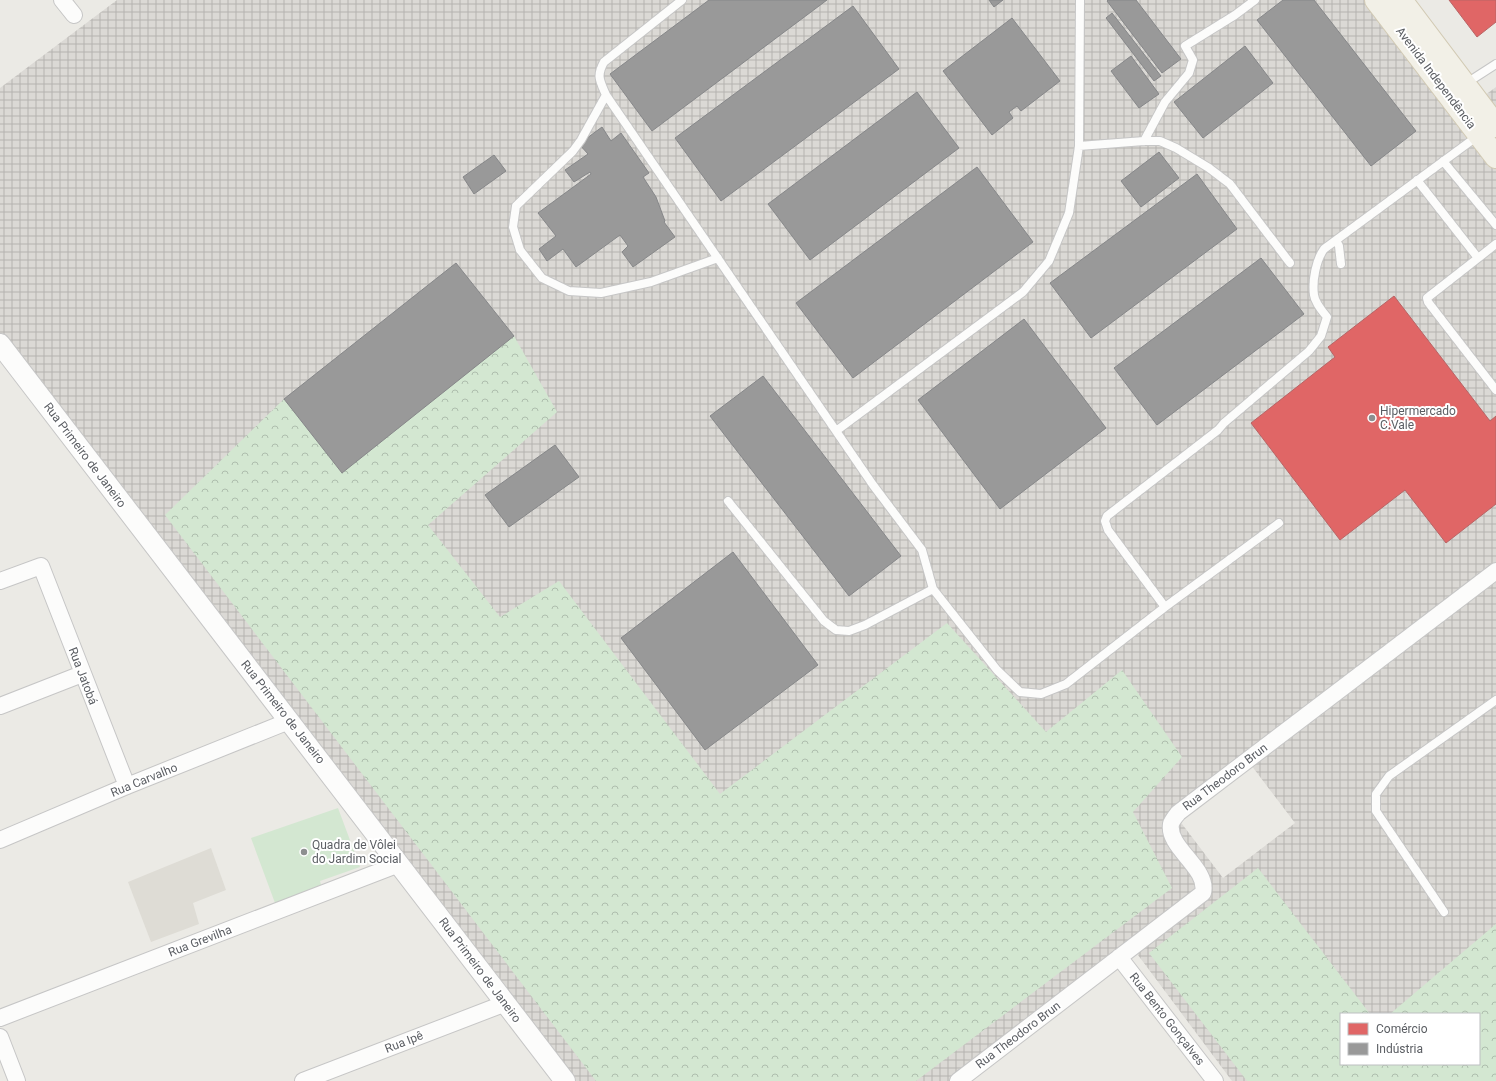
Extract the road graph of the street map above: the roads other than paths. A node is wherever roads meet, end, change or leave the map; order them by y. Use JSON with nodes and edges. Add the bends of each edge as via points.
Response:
{"nodes":[{"id":1,"x":62,"y":0,"type":"edge"},
{"id":2,"x":682,"y":0,"type":"edge"},
{"id":3,"x":1080,"y":0,"type":"edge"},
{"id":4,"x":1255,"y":0,"type":"edge"},
{"id":5,"x":1376,"y":0,"type":"edge"},
{"id":6,"x":1401,"y":0,"type":"edge"},
{"id":7,"x":74,"y":15,"type":"dead end"},
{"id":8,"x":1496,"y":64,"type":"edge"},
{"id":9,"x":1457,"y":90,"type":"junction"},
{"id":10,"x":606,"y":94,"type":"junction"},
{"id":11,"x":1488,"y":128,"type":"edge"},
{"id":12,"x":1144,"y":141,"type":"junction"},
{"id":13,"x":1079,"y":146,"type":"junction"},
{"id":14,"x":1496,"y":157,"type":"edge"},
{"id":15,"x":1443,"y":161,"type":"junction"},
{"id":16,"x":1417,"y":180,"type":"junction"},
{"id":17,"x":1496,"y":225,"type":"edge"},
{"id":18,"x":1336,"y":240,"type":"junction"},
{"id":19,"x":1496,"y":244,"type":"edge"},
{"id":20,"x":718,"y":258,"type":"junction"},
{"id":21,"x":1478,"y":258,"type":"junction"},
{"id":22,"x":1290,"y":263,"type":"dead end"},
{"id":23,"x":1341,"y":264,"type":"dead end"},
{"id":24,"x":0,"y":344,"type":"edge"},
{"id":25,"x":1496,"y":390,"type":"edge"},
{"id":26,"x":836,"y":431,"type":"junction"},
{"id":27,"x":728,"y":501,"type":"dead end"},
{"id":28,"x":1279,"y":523,"type":"dead end"},
{"id":29,"x":1496,"y":571,"type":"edge"},
{"id":30,"x":0,"y":581,"type":"edge"},
{"id":31,"x":933,"y":589,"type":"junction"},
{"id":32,"x":1165,"y":607,"type":"junction"},
{"id":33,"x":82,"y":674,"type":"junction"},
{"id":34,"x":1496,"y":700,"type":"edge"},
{"id":35,"x":0,"y":706,"type":"edge"},
{"id":36,"x":289,"y":721,"type":"junction"},
{"id":37,"x":127,"y":786,"type":"junction"},
{"id":38,"x":0,"y":840,"type":"edge"},
{"id":39,"x":399,"y":864,"type":"junction"},
{"id":40,"x":1444,"y":912,"type":"dead end"},
{"id":41,"x":1119,"y":957,"type":"junction"},
{"id":42,"x":506,"y":1003,"type":"junction"},
{"id":43,"x":0,"y":1018,"type":"edge"},
{"id":44,"x":0,"y":1037,"type":"edge"},
{"id":45,"x":17,"y":1081,"type":"edge"},
{"id":46,"x":303,"y":1081,"type":"edge"},
{"id":47,"x":565,"y":1081,"type":"edge"},
{"id":48,"x":958,"y":1081,"type":"edge"},
{"id":49,"x":1215,"y":1081,"type":"edge"}],
"edges":[{"from":1,"to":7,"type":"street"},
{"from":2,"to":10,"type":"lane","via":[[604,62],[599,70],[600,81]]},
{"from":3,"to":13,"type":"lane"},
{"from":4,"to":12,"type":"lane","via":[[1185,46],[1193,60],[1189,73],[1165,102]]},
{"from":5,"to":9,"type":"main road","name":"Avenida Independência"},
{"from":6,"to":9,"type":"main road","name":"Avenida Independência"},
{"from":8,"to":9,"type":"lane"},
{"from":9,"to":11,"type":"main road","name":"Avenida Independência"},
{"from":10,"to":20,"type":"lane"},
{"from":10,"to":20,"type":"lane","via":[[581,140],[516,206],[513,227],[520,250],[542,278],[569,291],[601,293],[651,282]]},
{"from":11,"to":14,"type":"main road","name":"Avenida Independência"},
{"from":11,"to":15,"type":"lane"},
{"from":12,"to":13,"type":"lane"},
{"from":12,"to":22,"type":"lane","via":[[1160,141],[1176,148],[1230,184]]},
{"from":13,"to":26,"type":"lane","via":[[1069,213],[1049,262],[1023,292]]},
{"from":15,"to":16,"type":"lane"},
{"from":15,"to":17,"type":"lane"},
{"from":16,"to":18,"type":"lane"},
{"from":16,"to":21,"type":"lane"},
{"from":18,"to":23,"type":"lane"},
{"from":18,"to":32,"type":"lane","via":[[1320,255],[1314,280],[1314,296],[1327,317],[1321,336],[1309,351],[1218,430],[1107,516],[1105,521],[1108,530]]},
{"from":19,"to":21,"type":"lane"},
{"from":20,"to":26,"type":"lane"},
{"from":21,"to":25,"type":"lane","via":[[1427,298]]},
{"from":24,"to":36,"type":"street","name":"Rua Primeiro de Janeiro"},
{"from":26,"to":31,"type":"lane","via":[[922,550]]},
{"from":27,"to":31,"type":"lane","via":[[824,621],[836,630],[849,631],[865,625]]},
{"from":28,"to":32,"type":"lane"},
{"from":29,"to":41,"type":"street","name":"Rua Theodoro Brun","via":[[1178,813],[1171,823],[1172,835],[1199,874],[1204,886],[1203,893]]},
{"from":30,"to":33,"type":"street","name":"Rua Jatobá","via":[[41,566]]},
{"from":31,"to":32,"type":"lane","via":[[997,670],[1020,692],[1041,694],[1066,684]]},
{"from":33,"to":35,"type":"street"},
{"from":33,"to":37,"type":"street","name":"Rua Jatobá"},
{"from":34,"to":40,"type":"lane","via":[[1389,776],[1376,794],[1376,811]]},
{"from":36,"to":37,"type":"street","name":"Rua Carvalho"},
{"from":36,"to":39,"type":"street","name":"Rua Primeiro de Janeiro"},
{"from":37,"to":38,"type":"street","name":"Rua Carvalho"},
{"from":39,"to":42,"type":"street","name":"Rua Primeiro de Janeiro"},
{"from":39,"to":43,"type":"street","name":"Rua Grevilha"},
{"from":41,"to":48,"type":"street","name":"Rua Theodoro Brun"},
{"from":41,"to":49,"type":"street","name":"Rua Bento Gonçalves"},
{"from":42,"to":46,"type":"street","name":"Rua Ipê"},
{"from":42,"to":47,"type":"street","name":"Rua Primeiro de Janeiro"},
{"from":44,"to":45,"type":"street"}]}
